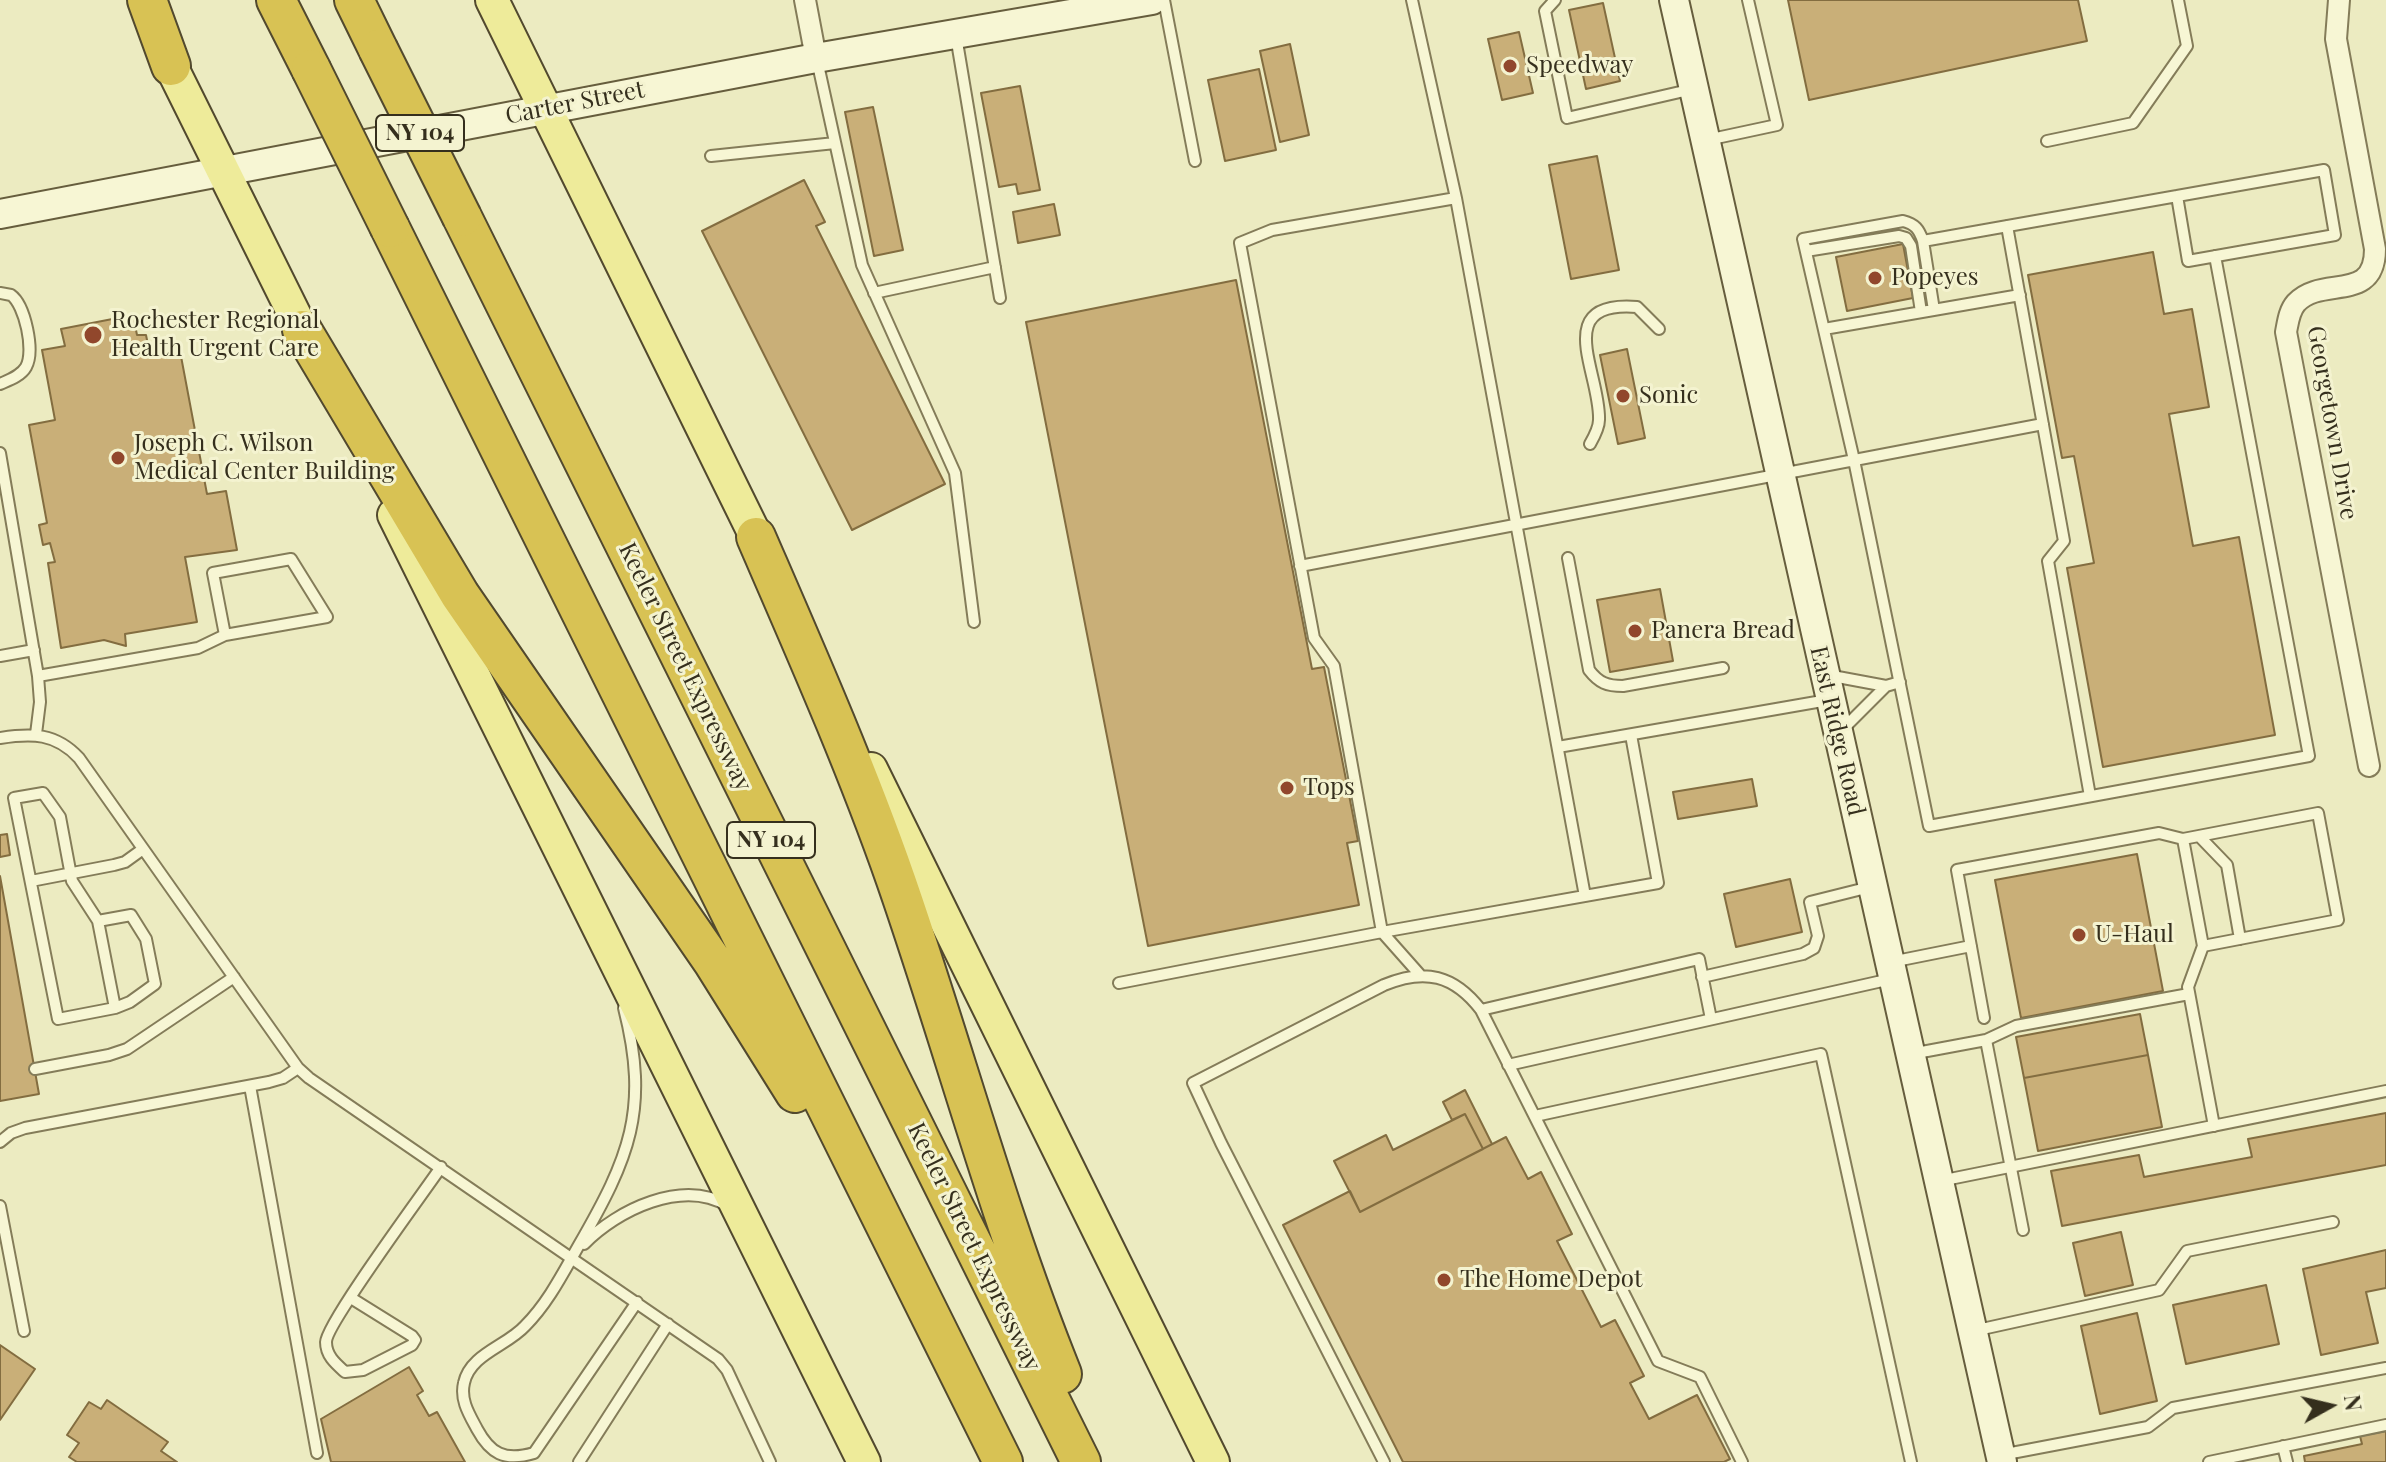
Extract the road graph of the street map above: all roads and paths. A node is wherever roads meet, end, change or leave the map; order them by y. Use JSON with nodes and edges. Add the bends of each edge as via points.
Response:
{"nodes":[{"id":1,"x":145,"y":0,"type":"edge"},
{"id":2,"x":276,"y":0,"type":"edge"},
{"id":3,"x":354,"y":0,"type":"edge"},
{"id":4,"x":492,"y":0,"type":"edge"},
{"id":5,"x":805,"y":0,"type":"edge"},
{"id":6,"x":1152,"y":0,"type":"edge"},
{"id":7,"x":1164,"y":0,"type":"edge"},
{"id":8,"x":1412,"y":0,"type":"edge"},
{"id":9,"x":1555,"y":0,"type":"edge"},
{"id":10,"x":1673,"y":0,"type":"edge"},
{"id":11,"x":1748,"y":0,"type":"edge"},
{"id":12,"x":2178,"y":0,"type":"edge"},
{"id":13,"x":2339,"y":0,"type":"edge"},
{"id":14,"x":956,"y":34,"type":"junction"},
{"id":15,"x":816,"y":58,"type":"junction"},
{"id":16,"x":171,"y":66,"type":"joint"},
{"id":17,"x":1694,"y":89,"type":"junction"},
{"id":18,"x":546,"y":109,"type":"junction"},
{"id":19,"x":1705,"y":141,"type":"junction"},
{"id":20,"x":2047,"y":141,"type":"dead end"},
{"id":21,"x":835,"y":143,"type":"junction"},
{"id":22,"x":711,"y":156,"type":"dead end"},
{"id":23,"x":1195,"y":161,"type":"dead end"},
{"id":24,"x":221,"y":170,"type":"junction"},
{"id":25,"x":2177,"y":196,"type":"junction"},
{"id":26,"x":1456,"y":198,"type":"junction"},
{"id":27,"x":0,"y":214,"type":"edge"},
{"id":28,"x":2007,"y":226,"type":"junction"},
{"id":29,"x":1923,"y":241,"type":"junction"},
{"id":30,"x":1806,"y":251,"type":"junction"},
{"id":31,"x":2215,"y":256,"type":"junction"},
{"id":32,"x":995,"y":267,"type":"junction"},
{"id":33,"x":0,"y":293,"type":"edge"},
{"id":34,"x":874,"y":293,"type":"junction"},
{"id":35,"x":2020,"y":295,"type":"junction"},
{"id":36,"x":1000,"y":298,"type":"dead end"},
{"id":37,"x":1934,"y":310,"type":"junction"},
{"id":38,"x":1921,"y":312,"type":"junction"},
{"id":39,"x":1659,"y":329,"type":"dead end"},
{"id":40,"x":1824,"y":329,"type":"junction"},
{"id":41,"x":302,"y":330,"type":"junction"},
{"id":42,"x":0,"y":384,"type":"edge"},
{"id":43,"x":2043,"y":424,"type":"junction"},
{"id":44,"x":1590,"y":444,"type":"dead end"},
{"id":45,"x":0,"y":453,"type":"edge"},
{"id":46,"x":1854,"y":460,"type":"junction"},
{"id":47,"x":1780,"y":474,"type":"junction"},
{"id":48,"x":1516,"y":525,"type":"junction"},
{"id":49,"x":756,"y":537,"type":"junction"},
{"id":50,"x":1568,"y":558,"type":"dead end"},
{"id":51,"x":1300,"y":566,"type":"junction"},
{"id":52,"x":974,"y":622,"type":"dead end"},
{"id":53,"x":225,"y":635,"type":"junction"},
{"id":54,"x":34,"y":650,"type":"junction"},
{"id":55,"x":0,"y":656,"type":"edge"},
{"id":56,"x":1723,"y":668,"type":"dead end"},
{"id":57,"x":38,"y":676,"type":"junction"},
{"id":58,"x":1900,"y":682,"type":"junction"},
{"id":59,"x":1886,"y":686,"type":"junction"},
{"id":60,"x":1828,"y":687,"type":"junction"},
{"id":61,"x":36,"y":734,"type":"junction"},
{"id":62,"x":1838,"y":734,"type":"junction"},
{"id":63,"x":1631,"y":735,"type":"junction"},
{"id":64,"x":0,"y":738,"type":"edge"},
{"id":65,"x":1558,"y":747,"type":"junction"},
{"id":66,"x":2369,"y":766,"type":"dead end"},
{"id":67,"x":2090,"y":796,"type":"junction"},
{"id":68,"x":2199,"y":836,"type":"junction"},
{"id":69,"x":2183,"y":839,"type":"junction"},
{"id":70,"x":143,"y":849,"type":"junction"},
{"id":71,"x":71,"y":873,"type":"junction"},
{"id":72,"x":31,"y":881,"type":"junction"},
{"id":73,"x":1872,"y":887,"type":"junction"},
{"id":74,"x":1585,"y":896,"type":"junction"},
{"id":75,"x":98,"y":921,"type":"junction"},
{"id":76,"x":1382,"y":932,"type":"junction"},
{"id":77,"x":604,"y":936,"type":"junction"},
{"id":78,"x":2240,"y":939,"type":"junction"},
{"id":79,"x":1971,"y":946,"type":"junction"},
{"id":80,"x":2203,"y":946,"type":"junction"},
{"id":81,"x":1891,"y":970,"type":"junction"},
{"id":82,"x":1421,"y":976,"type":"junction"},
{"id":83,"x":234,"y":977,"type":"junction"},
{"id":84,"x":1702,"y":977,"type":"junction"},
{"id":85,"x":1119,"y":983,"type":"dead end"},
{"id":86,"x":2189,"y":994,"type":"junction"},
{"id":87,"x":115,"y":1008,"type":"junction"},
{"id":88,"x":1481,"y":1010,"type":"junction"},
{"id":89,"x":1984,"y":1018,"type":"dead end"},
{"id":90,"x":1711,"y":1019,"type":"junction"},
{"id":91,"x":1986,"y":1040,"type":"junction"},
{"id":92,"x":1910,"y":1054,"type":"junction"},
{"id":93,"x":1508,"y":1065,"type":"junction"},
{"id":94,"x":298,"y":1068,"type":"junction"},
{"id":95,"x":35,"y":1069,"type":"dead end"},
{"id":96,"x":250,"y":1086,"type":"junction"},
{"id":97,"x":2386,"y":1091,"type":"edge"},
{"id":98,"x":1535,"y":1116,"type":"junction"},
{"id":99,"x":2214,"y":1126,"type":"junction"},
{"id":100,"x":0,"y":1142,"type":"edge"},
{"id":101,"x":441,"y":1167,"type":"junction"},
{"id":102,"x":2011,"y":1167,"type":"junction"},
{"id":103,"x":1938,"y":1181,"type":"junction"},
{"id":104,"x":0,"y":1206,"type":"edge"},
{"id":105,"x":2333,"y":1222,"type":"dead end"},
{"id":106,"x":2023,"y":1230,"type":"dead end"},
{"id":107,"x":750,"y":1232,"type":"junction"},
{"id":108,"x":572,"y":1258,"type":"junction"},
{"id":109,"x":351,"y":1298,"type":"junction"},
{"id":110,"x":637,"y":1302,"type":"junction"},
{"id":111,"x":668,"y":1324,"type":"junction"},
{"id":112,"x":24,"y":1331,"type":"dead end"},
{"id":113,"x":1971,"y":1331,"type":"junction"},
{"id":114,"x":2386,"y":1368,"type":"edge"},
{"id":115,"x":2386,"y":1425,"type":"edge"},
{"id":116,"x":2283,"y":1446,"type":"junction"},
{"id":117,"x":317,"y":1453,"type":"dead end"},
{"id":118,"x":492,"y":1457,"type":"edge"},
{"id":119,"x":2001,"y":1458,"type":"edge"},
{"id":120,"x":579,"y":1462,"type":"edge"},
{"id":121,"x":770,"y":1462,"type":"edge"},
{"id":122,"x":864,"y":1462,"type":"edge"},
{"id":123,"x":1002,"y":1462,"type":"edge"},
{"id":124,"x":1081,"y":1462,"type":"edge"},
{"id":125,"x":1099,"y":1462,"type":"edge"},
{"id":126,"x":1213,"y":1462,"type":"edge"},
{"id":127,"x":1384,"y":1462,"type":"edge"},
{"id":128,"x":1742,"y":1462,"type":"edge"},
{"id":129,"x":1911,"y":1462,"type":"edge"},
{"id":130,"x":2209,"y":1462,"type":"edge"},
{"id":131,"x":2287,"y":1462,"type":"edge"}],
"edges":[{"from":1,"to":16,"type":"highway"},
{"from":2,"to":123,"type":"highway","number":"NY 104","bridge":true},
{"from":3,"to":124,"type":"highway","name":"Keeler Street Expressway","number":"NY 104","bridge":true},
{"from":4,"to":18,"type":"main road"},
{"from":5,"to":15,"type":"street"},
{"from":6,"to":14,"type":"main road","name":"Carter Street"},
{"from":7,"to":23,"type":"lane"},
{"from":8,"to":26,"type":"lane"},
{"from":9,"to":17,"type":"lane","via":[[1545,11],[1567,118]]},
{"from":10,"to":17,"type":"main road","name":"East Ridge Road"},
{"from":11,"to":19,"type":"lane","via":[[1777,125]]},
{"from":12,"to":20,"type":"lane","via":[[2187,46],[2133,123]]},
{"from":13,"to":66,"type":"street","name":"Georgetown Drive","via":[[2336,39],[2375,265],[2366,279],[2314,292],[2297,302],[2286,332]]},
{"from":14,"to":15,"type":"main road","name":"Carter Street"},
{"from":14,"to":32,"type":"lane"},
{"from":15,"to":18,"type":"main road","name":"Carter Street"},
{"from":15,"to":21,"type":"lane"},
{"from":16,"to":24,"type":"main road"},
{"from":17,"to":19,"type":"main road","name":"East Ridge Road"},
{"from":18,"to":24,"type":"main road","name":"Carter Street"},
{"from":18,"to":49,"type":"main road"},
{"from":19,"to":47,"type":"main road","name":"East Ridge Road"},
{"from":21,"to":22,"type":"lane"},
{"from":21,"to":34,"type":"lane","via":[[862,265]]},
{"from":24,"to":27,"type":"main road","name":"Carter Street"},
{"from":24,"to":41,"type":"main road"},
{"from":25,"to":28,"type":"lane"},
{"from":25,"to":31,"type":"lane","via":[[2188,261]]},
{"from":25,"to":31,"type":"lane","via":[[2324,170],[2335,235]]},
{"from":26,"to":48,"type":"lane"},
{"from":26,"to":51,"type":"lane","via":[[1272,230],[1240,243]]},
{"from":28,"to":29,"type":"lane"},
{"from":28,"to":35,"type":"lane"},
{"from":29,"to":30,"type":"lane","via":[[1920,230],[1903,221],[1803,239]]},
{"from":29,"to":37,"type":"lane"},
{"from":30,"to":38,"type":"lane","via":[[1906,238]]},
{"from":30,"to":40,"type":"lane"},
{"from":31,"to":67,"type":"lane","via":[[2309,756]]},
{"from":32,"to":34,"type":"lane"},
{"from":32,"to":36,"type":"lane"},
{"from":33,"to":42,"type":"lane","via":[[11,295],[22,308],[30,357],[22,373]]},
{"from":34,"to":52,"type":"lane","via":[[955,473]]},
{"from":35,"to":37,"type":"lane"},
{"from":35,"to":43,"type":"lane"},
{"from":37,"to":38,"type":"lane"},
{"from":38,"to":40,"type":"lane"},
{"from":39,"to":44,"type":"lane","via":[[1637,307],[1602,309],[1590,320],[1584,335],[1599,420]]},
{"from":40,"to":46,"type":"lane"},
{"from":41,"to":77,"type":"main road"},
{"from":41,"to":123,"type":"highway","via":[[460,595],[769,1049]]},
{"from":43,"to":46,"type":"lane"},
{"from":43,"to":67,"type":"lane","via":[[2064,541],[2048,561]]},
{"from":45,"to":54,"type":"lane"},
{"from":46,"to":47,"type":"lane"},
{"from":46,"to":58,"type":"lane"},
{"from":47,"to":48,"type":"lane"},
{"from":47,"to":60,"type":"main road","name":"East Ridge Road"},
{"from":48,"to":51,"type":"lane"},
{"from":48,"to":65,"type":"lane"},
{"from":49,"to":125,"type":"highway","via":[[877,829],[1030,1288]]},
{"from":49,"to":126,"type":"main road"},
{"from":50,"to":56,"type":"lane","via":[[1589,670],[1596,679],[1623,686]]},
{"from":51,"to":76,"type":"lane","via":[[1314,638],[1334,666]]},
{"from":53,"to":53,"type":"lane","via":[[213,573],[244,567],[291,559],[327,617]]},
{"from":53,"to":57,"type":"lane","via":[[198,648]]},
{"from":54,"to":55,"type":"lane"},
{"from":54,"to":57,"type":"lane"},
{"from":57,"to":61,"type":"lane"},
{"from":58,"to":59,"type":"lane"},
{"from":58,"to":67,"type":"lane","via":[[1929,826]]},
{"from":59,"to":60,"type":"lane"},
{"from":59,"to":62,"type":"lane"},
{"from":60,"to":62,"type":"main road","name":"East Ridge Road"},
{"from":60,"to":63,"type":"lane"},
{"from":61,"to":64,"type":"lane"},
{"from":61,"to":70,"type":"lane","via":[[63,743],[79,758]]},
{"from":62,"to":73,"type":"main road","name":"East Ridge Road"},
{"from":63,"to":65,"type":"lane"},
{"from":63,"to":74,"type":"lane","via":[[1658,883]]},
{"from":65,"to":74,"type":"lane"},
{"from":68,"to":69,"type":"lane"},
{"from":68,"to":78,"type":"lane","via":[[2227,865]]},
{"from":68,"to":78,"type":"lane","via":[[2318,813],[2338,920]]},
{"from":69,"to":79,"type":"lane","via":[[2159,833],[1957,870]]},
{"from":69,"to":80,"type":"lane"},
{"from":70,"to":71,"type":"lane","via":[[125,862]]},
{"from":70,"to":83,"type":"lane"},
{"from":71,"to":72,"type":"lane"},
{"from":71,"to":72,"type":"lane","via":[[60,817],[43,793],[14,798]]},
{"from":71,"to":75,"type":"lane","via":[[78,894]]},
{"from":72,"to":87,"type":"lane","via":[[58,1019]]},
{"from":73,"to":81,"type":"main road","name":"East Ridge Road"},
{"from":73,"to":84,"type":"lane","via":[[1810,902],[1818,936],[1814,948],[1803,954]]},
{"from":74,"to":76,"type":"lane"},
{"from":75,"to":87,"type":"lane"},
{"from":75,"to":87,"type":"lane","via":[[131,915],[146,939],[155,984]]},
{"from":76,"to":82,"type":"lane"},
{"from":76,"to":85,"type":"lane"},
{"from":77,"to":107,"type":"main road"},
{"from":77,"to":108,"type":"lane","via":[[631,1041],[633,1118],[614,1182]]},
{"from":78,"to":80,"type":"lane"},
{"from":79,"to":81,"type":"lane"},
{"from":79,"to":89,"type":"lane"},
{"from":80,"to":86,"type":"lane"},
{"from":81,"to":90,"type":"lane"},
{"from":81,"to":92,"type":"main road","name":"East Ridge Road"},
{"from":82,"to":88,"type":"lane","via":[[1446,980]]},
{"from":82,"to":127,"type":"lane","via":[[1384,985],[1193,1083]]},
{"from":83,"to":94,"type":"lane"},
{"from":83,"to":95,"type":"lane","via":[[127,1049]]},
{"from":84,"to":88,"type":"lane","via":[[1699,959]]},
{"from":84,"to":90,"type":"lane"},
{"from":86,"to":91,"type":"lane","via":[[2016,1026]]},
{"from":86,"to":99,"type":"lane"},
{"from":88,"to":93,"type":"lane"},
{"from":90,"to":93,"type":"lane"},
{"from":91,"to":92,"type":"lane"},
{"from":91,"to":102,"type":"lane"},
{"from":92,"to":103,"type":"main road","name":"East Ridge Road"},
{"from":93,"to":98,"type":"lane"},
{"from":94,"to":96,"type":"lane","via":[[276,1081]]},
{"from":94,"to":101,"type":"lane"},
{"from":96,"to":100,"type":"lane","via":[[25,1128]]},
{"from":96,"to":117,"type":"lane"},
{"from":97,"to":99,"type":"lane"},
{"from":98,"to":128,"type":"lane","via":[[1658,1361],[1700,1377]]},
{"from":98,"to":129,"type":"lane","via":[[1821,1054]]},
{"from":99,"to":102,"type":"lane"},
{"from":101,"to":108,"type":"lane"},
{"from":101,"to":109,"type":"lane"},
{"from":102,"to":103,"type":"lane"},
{"from":102,"to":106,"type":"lane"},
{"from":103,"to":113,"type":"main road","name":"East Ridge Road"},
{"from":104,"to":112,"type":"lane"},
{"from":105,"to":113,"type":"lane","via":[[2187,1251],[2159,1290]]},
{"from":107,"to":108,"type":"lane","via":[[721,1202],[703,1195],[674,1195],[610,1222]]},
{"from":107,"to":122,"type":"main road"},
{"from":108,"to":110,"type":"lane"},
{"from":108,"to":118,"type":"lane","via":[[528,1324],[479,1359],[465,1378],[465,1406]]},
{"from":109,"to":109,"type":"lane","via":[[326,1342],[332,1361],[345,1372],[363,1370],[415,1340]]},
{"from":110,"to":111,"type":"lane"},
{"from":110,"to":118,"type":"lane","via":[[534,1453],[508,1460]]},
{"from":111,"to":120,"type":"lane"},
{"from":111,"to":121,"type":"lane","via":[[722,1364]]},
{"from":113,"to":119,"type":"main road","name":"East Ridge Road"},
{"from":114,"to":119,"type":"lane","via":[[2173,1408],[2148,1427]]},
{"from":115,"to":116,"type":"lane"},
{"from":116,"to":130,"type":"lane"},
{"from":116,"to":131,"type":"lane"}]}
